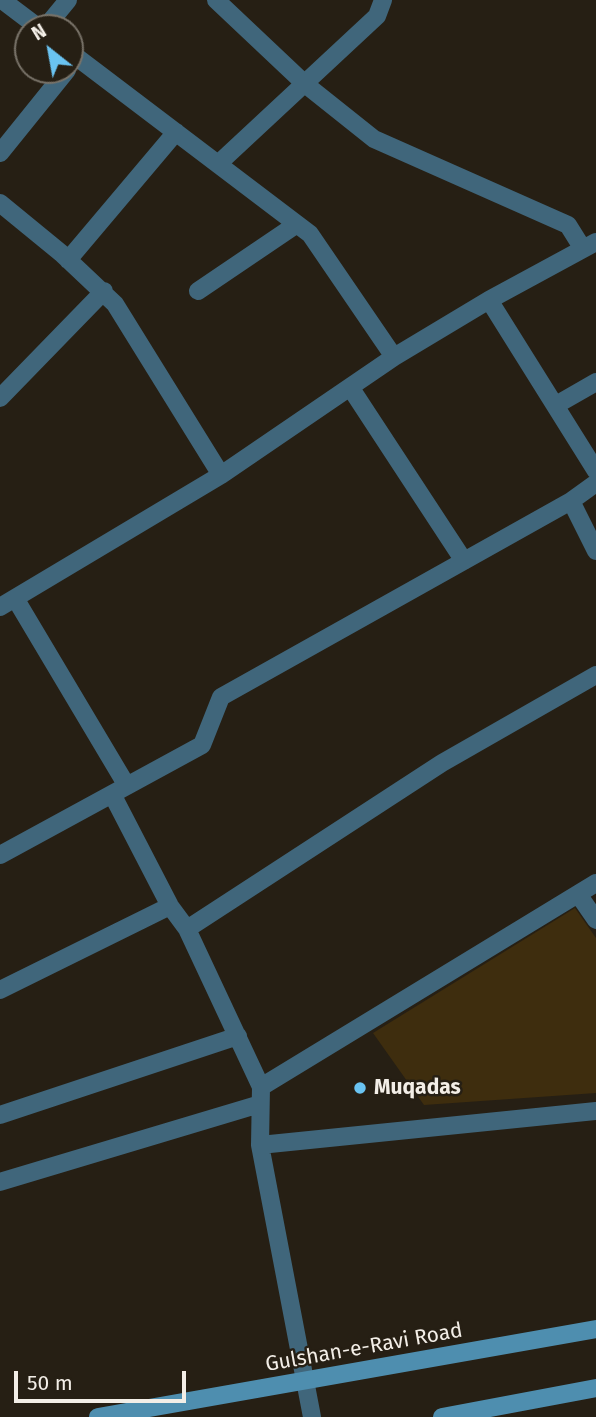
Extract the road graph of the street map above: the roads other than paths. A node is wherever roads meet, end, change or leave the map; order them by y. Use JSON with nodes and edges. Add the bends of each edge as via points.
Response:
{"nodes":[{"id":1,"x":2,"y":0,"type":"edge"},
{"id":2,"x":68,"y":0,"type":"edge"},
{"id":3,"x":216,"y":0,"type":"edge"},
{"id":4,"x":383,"y":0,"type":"edge"},
{"id":5,"x":20,"y":14,"type":"edge"},
{"id":6,"x":56,"y":14,"type":"edge"},
{"id":7,"x":84,"y":71,"type":"edge"},
{"id":8,"x":54,"y":84,"type":"edge"},
{"id":9,"x":305,"y":84,"type":"junction"},
{"id":10,"x":176,"y":132,"type":"junction"},
{"id":11,"x":0,"y":153,"type":"edge"},
{"id":12,"x":218,"y":164,"type":"junction"},
{"id":13,"x":0,"y":203,"type":"edge"},
{"id":14,"x":297,"y":224,"type":"junction"},
{"id":15,"x":590,"y":246,"type":"edge"},
{"id":16,"x":68,"y":260,"type":"junction"},
{"id":17,"x":104,"y":291,"type":"junction"},
{"id":18,"x":198,"y":291,"type":"dead end"},
{"id":19,"x":489,"y":300,"type":"junction"},
{"id":20,"x":394,"y":358,"type":"junction"},
{"id":21,"x":596,"y":382,"type":"edge"},
{"id":22,"x":350,"y":387,"type":"junction"},
{"id":23,"x":0,"y":398,"type":"edge"},
{"id":24,"x":556,"y":405,"type":"junction"},
{"id":25,"x":596,"y":471,"type":"edge"},
{"id":26,"x":221,"y":475,"type":"junction"},
{"id":27,"x":596,"y":484,"type":"edge"},
{"id":28,"x":571,"y":501,"type":"junction"},
{"id":29,"x":596,"y":551,"type":"edge"},
{"id":30,"x":464,"y":561,"type":"junction"},
{"id":31,"x":8,"y":603,"type":"edge"},
{"id":32,"x":596,"y":675,"type":"edge"},
{"id":33,"x":120,"y":790,"type":"junction"},
{"id":34,"x":0,"y":855,"type":"edge"},
{"id":35,"x":596,"y":883,"type":"edge"},
{"id":36,"x":578,"y":894,"type":"junction"},
{"id":37,"x":170,"y":906,"type":"junction"},
{"id":38,"x":596,"y":920,"type":"edge"},
{"id":39,"x":187,"y":929,"type":"junction"},
{"id":40,"x":0,"y":990,"type":"edge"},
{"id":41,"x":238,"y":1036,"type":"junction"},
{"id":42,"x":261,"y":1096,"type":"junction"},
{"id":43,"x":596,"y":1111,"type":"edge"},
{"id":44,"x":0,"y":1115,"type":"edge"},
{"id":45,"x":260,"y":1144,"type":"junction"},
{"id":46,"x":0,"y":1182,"type":"edge"},
{"id":47,"x":596,"y":1329,"type":"edge"},
{"id":48,"x":306,"y":1382,"type":"junction"},
{"id":49,"x":596,"y":1388,"type":"edge"},
{"id":50,"x":98,"y":1417,"type":"edge"},
{"id":51,"x":312,"y":1417,"type":"edge"},
{"id":52,"x":442,"y":1417,"type":"edge"}],
"edges":[{"from":1,"to":5,"type":"street"},
{"from":2,"to":6,"type":"street"},
{"from":3,"to":9,"type":"street"},
{"from":4,"to":9,"type":"street","via":[[377,16]]},
{"from":7,"to":10,"type":"street"},
{"from":8,"to":11,"type":"street"},
{"from":9,"to":12,"type":"street"},
{"from":9,"to":15,"type":"street","via":[[374,139],[568,225]]},
{"from":10,"to":12,"type":"street"},
{"from":10,"to":16,"type":"street"},
{"from":12,"to":14,"type":"street"},
{"from":13,"to":16,"type":"street"},
{"from":14,"to":18,"type":"street"},
{"from":14,"to":20,"type":"street","via":[[310,234]]},
{"from":15,"to":19,"type":"street"},
{"from":16,"to":17,"type":"street"},
{"from":17,"to":23,"type":"street"},
{"from":17,"to":26,"type":"street"},
{"from":19,"to":20,"type":"street"},
{"from":19,"to":24,"type":"street"},
{"from":20,"to":22,"type":"street"},
{"from":21,"to":24,"type":"street"},
{"from":22,"to":26,"type":"street"},
{"from":22,"to":30,"type":"street"},
{"from":24,"to":25,"type":"street"},
{"from":26,"to":31,"type":"street"},
{"from":27,"to":28,"type":"street"},
{"from":28,"to":29,"type":"street"},
{"from":28,"to":30,"type":"street"},
{"from":30,"to":33,"type":"street","via":[[222,697],[202,745]]},
{"from":31,"to":33,"type":"street"},
{"from":32,"to":39,"type":"street","via":[[442,763]]},
{"from":33,"to":34,"type":"street"},
{"from":33,"to":37,"type":"street"},
{"from":35,"to":36,"type":"street"},
{"from":36,"to":38,"type":"street"},
{"from":36,"to":42,"type":"street"},
{"from":37,"to":39,"type":"street"},
{"from":37,"to":40,"type":"street"},
{"from":39,"to":41,"type":"street"},
{"from":41,"to":42,"type":"street"},
{"from":41,"to":44,"type":"street"},
{"from":42,"to":45,"type":"street"},
{"from":42,"to":46,"type":"street"},
{"from":43,"to":45,"type":"street"},
{"from":45,"to":48,"type":"street"},
{"from":47,"to":48,"type":"main road","name":"Gulshan-e-Ravi Road"},
{"from":48,"to":50,"type":"main road","name":"Gulshan-e-Ravi Road"},
{"from":48,"to":51,"type":"street"},
{"from":49,"to":52,"type":"main road"}]}
